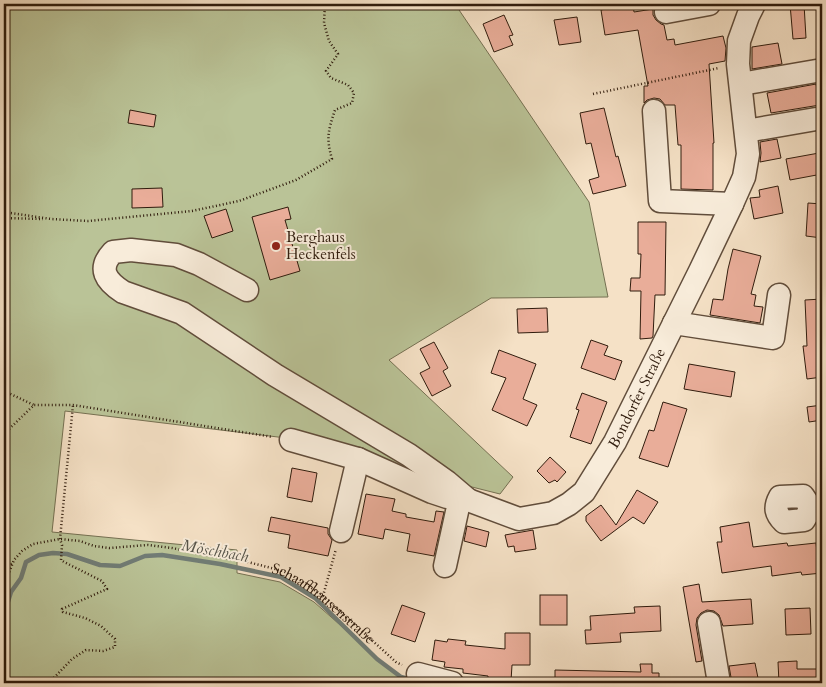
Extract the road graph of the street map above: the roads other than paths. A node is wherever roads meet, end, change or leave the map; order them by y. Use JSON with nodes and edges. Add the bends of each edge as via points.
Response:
{"nodes":[{"id":1,"x":709,"y":4,"type":"edge"},
{"id":2,"x":754,"y":4,"type":"edge"},
{"id":3,"x":666,"y":12,"type":"dead end"},
{"id":4,"x":822,"y":70,"type":"edge"},
{"id":5,"x":741,"y":84,"type":"junction"},
{"id":6,"x":654,"y":111,"type":"dead end"},
{"id":7,"x":822,"y":118,"type":"edge"},
{"id":8,"x":746,"y":131,"type":"junction"},
{"id":9,"x":732,"y":204,"type":"junction"},
{"id":10,"x":248,"y":290,"type":"dead end"},
{"id":11,"x":779,"y":295,"type":"dead end"},
{"id":12,"x":674,"y":323,"type":"junction"},
{"id":13,"x":292,"y":440,"type":"road end"},
{"id":14,"x":358,"y":459,"type":"junction"},
{"id":15,"x":464,"y":499,"type":"junction"},
{"id":16,"x":341,"y":530,"type":"road end"},
{"id":17,"x":445,"y":566,"type":"dead end"},
{"id":18,"x":709,"y":622,"type":"dead end"},
{"id":19,"x":418,"y":674,"type":"road end"},
{"id":20,"x":452,"y":683,"type":"edge"},
{"id":21,"x":719,"y":683,"type":"edge"}],
"edges":[{"from":1,"to":3,"type":"street"},
{"from":2,"to":5,"type":"street","name":"Bondorfer Straße","via":[[739,41]]},
{"from":4,"to":5,"type":"street"},
{"from":5,"to":8,"type":"street","name":"Bondorfer Straße"},
{"from":6,"to":9,"type":"street","via":[[660,201]]},
{"from":7,"to":8,"type":"street"},
{"from":8,"to":9,"type":"street","name":"Bondorfer Straße","via":[[748,154],[744,177]]},
{"from":9,"to":12,"type":"street","name":"Bondorfer Straße"},
{"from":10,"to":15,"type":"street","via":[[199,264],[176,256],[131,250],[113,252],[104,266],[105,275],[123,292],[182,313],[275,375],[409,455],[447,482]]},
{"from":11,"to":12,"type":"street","via":[[773,338]]},
{"from":12,"to":15,"type":"street","name":"Bondorfer Straße","via":[[615,442],[584,492],[553,513],[519,519]]},
{"from":13,"to":14,"type":"street","name":"Bondorfer Straße"},
{"from":14,"to":15,"type":"street","name":"Bondorfer Straße","via":[[432,492]]},
{"from":14,"to":16,"type":"street"},
{"from":15,"to":17,"type":"street"},
{"from":18,"to":21,"type":"street"},
{"from":19,"to":20,"type":"street"}]}
